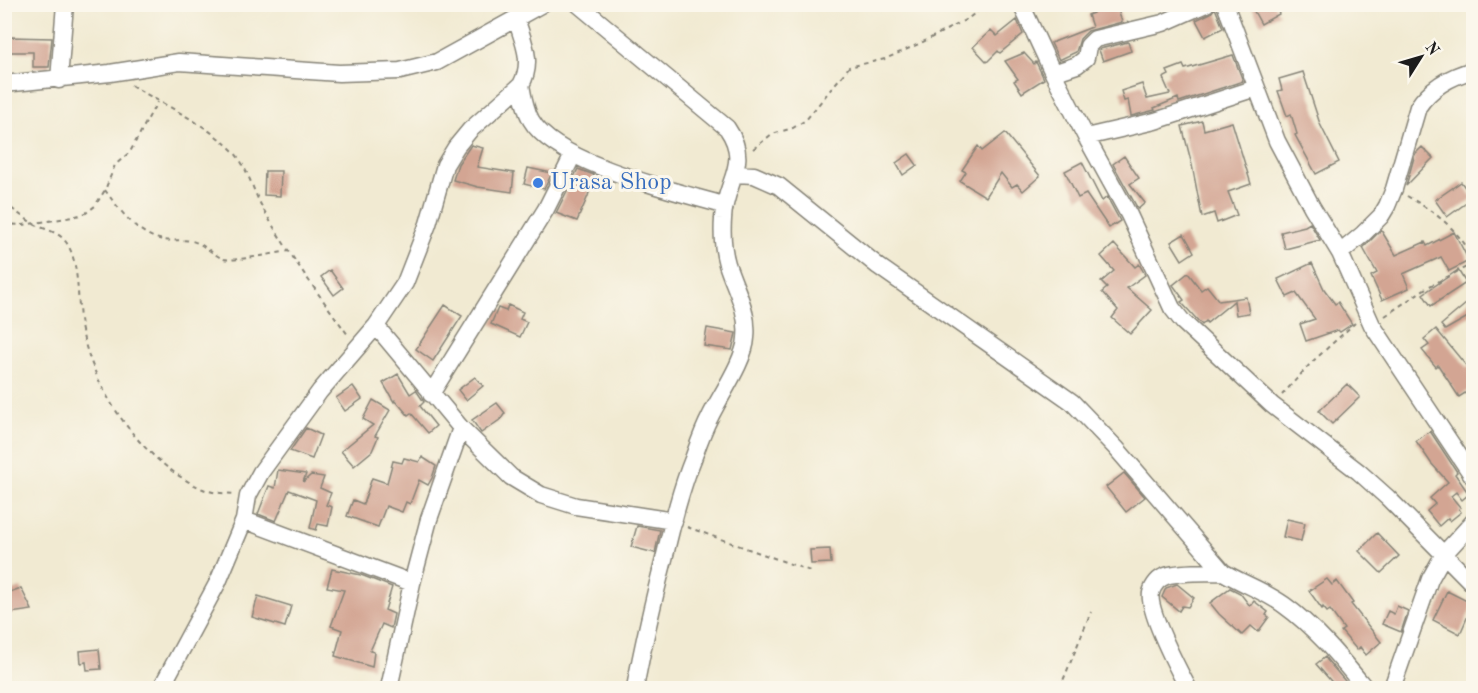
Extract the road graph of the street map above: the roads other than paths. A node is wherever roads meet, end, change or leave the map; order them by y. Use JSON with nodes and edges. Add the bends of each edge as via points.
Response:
{"nodes":[{"id":1,"x":65,"y":4,"type":"edge"},
{"id":2,"x":542,"y":4,"type":"edge"},
{"id":3,"x":578,"y":4,"type":"edge"},
{"id":4,"x":1021,"y":4,"type":"edge"},
{"id":5,"x":1206,"y":4,"type":"edge"},
{"id":6,"x":1225,"y":4,"type":"edge"},
{"id":7,"x":516,"y":18,"type":"junction"},
{"id":8,"x":1473,"y":70,"type":"edge"},
{"id":9,"x":1053,"y":73,"type":"junction"},
{"id":10,"x":59,"y":80,"type":"junction"},
{"id":11,"x":4,"y":84,"type":"edge"},
{"id":12,"x":521,"y":85,"type":"junction"},
{"id":13,"x":1256,"y":88,"type":"junction"},
{"id":14,"x":1086,"y":137,"type":"junction"},
{"id":15,"x":573,"y":155,"type":"junction"},
{"id":16,"x":736,"y":168,"type":"junction"},
{"id":17,"x":723,"y":205,"type":"junction"},
{"id":18,"x":1340,"y":253,"type":"junction"},
{"id":19,"x":376,"y":326,"type":"junction"},
{"id":20,"x":431,"y":394,"type":"junction"},
{"id":21,"x":461,"y":428,"type":"junction"},
{"id":22,"x":1473,"y":478,"type":"edge"},
{"id":23,"x":244,"y":520,"type":"junction"},
{"id":24,"x":674,"y":521,"type":"junction"},
{"id":25,"x":1473,"y":521,"type":"edge"},
{"id":26,"x":1444,"y":554,"type":"junction"},
{"id":27,"x":1222,"y":572,"type":"junction"},
{"id":28,"x":412,"y":583,"type":"junction"},
{"id":29,"x":1473,"y":585,"type":"edge"},
{"id":30,"x":161,"y":688,"type":"edge"},
{"id":31,"x":388,"y":688,"type":"edge"},
{"id":32,"x":635,"y":688,"type":"edge"},
{"id":33,"x":1188,"y":688,"type":"edge"},
{"id":34,"x":1365,"y":688,"type":"edge"},
{"id":35,"x":1392,"y":688,"type":"edge"}],
"edges":[{"from":1,"to":10,"type":"street"},
{"from":2,"to":7,"type":"street"},
{"from":3,"to":16,"type":"street","via":[[727,128],[738,149]]},
{"from":4,"to":9,"type":"street"},
{"from":5,"to":9,"type":"street","via":[[1163,23],[1095,39],[1088,46],[1086,58]]},
{"from":6,"to":13,"type":"street"},
{"from":7,"to":10,"type":"street","via":[[437,62],[400,71],[339,73],[180,62]]},
{"from":7,"to":12,"type":"street","via":[[529,63]]},
{"from":8,"to":18,"type":"street","via":[[1437,86],[1422,101],[1394,189],[1381,216]]},
{"from":9,"to":14,"type":"street"},
{"from":10,"to":11,"type":"street"},
{"from":12,"to":15,"type":"street","via":[[531,121],[545,138]]},
{"from":12,"to":19,"type":"street","via":[[470,130],[445,165],[405,284]]},
{"from":13,"to":14,"type":"street","via":[[1155,121]]},
{"from":13,"to":18,"type":"street","via":[[1276,141]]},
{"from":14,"to":26,"type":"street","via":[[1129,215],[1172,308],[1183,322],[1272,405],[1359,472]]},
{"from":15,"to":17,"type":"street","via":[[633,179]]},
{"from":15,"to":20,"type":"street","via":[[546,209]]},
{"from":16,"to":17,"type":"street"},
{"from":16,"to":27,"type":"street","via":[[779,186],[878,266],[1072,402]]},
{"from":17,"to":24,"type":"street","via":[[727,263],[747,321],[746,341],[692,461]]},
{"from":18,"to":22,"type":"street","via":[[1369,318]]},
{"from":19,"to":20,"type":"street"},
{"from":19,"to":23,"type":"street","via":[[320,391],[266,465],[248,496]]},
{"from":20,"to":21,"type":"street"},
{"from":21,"to":24,"type":"street","via":[[511,477],[541,495],[576,506]]},
{"from":21,"to":28,"type":"street","via":[[429,519]]},
{"from":23,"to":28,"type":"street"},
{"from":23,"to":30,"type":"street","via":[[218,582]]},
{"from":24,"to":32,"type":"street"},
{"from":25,"to":26,"type":"street"},
{"from":26,"to":29,"type":"street"},
{"from":26,"to":35,"type":"street","via":[[1416,615]]},
{"from":27,"to":33,"type":"street","via":[[1165,576],[1155,583],[1150,594],[1174,663]]},
{"from":27,"to":34,"type":"street","via":[[1283,604],[1303,620]]},
{"from":28,"to":31,"type":"street"}]}
